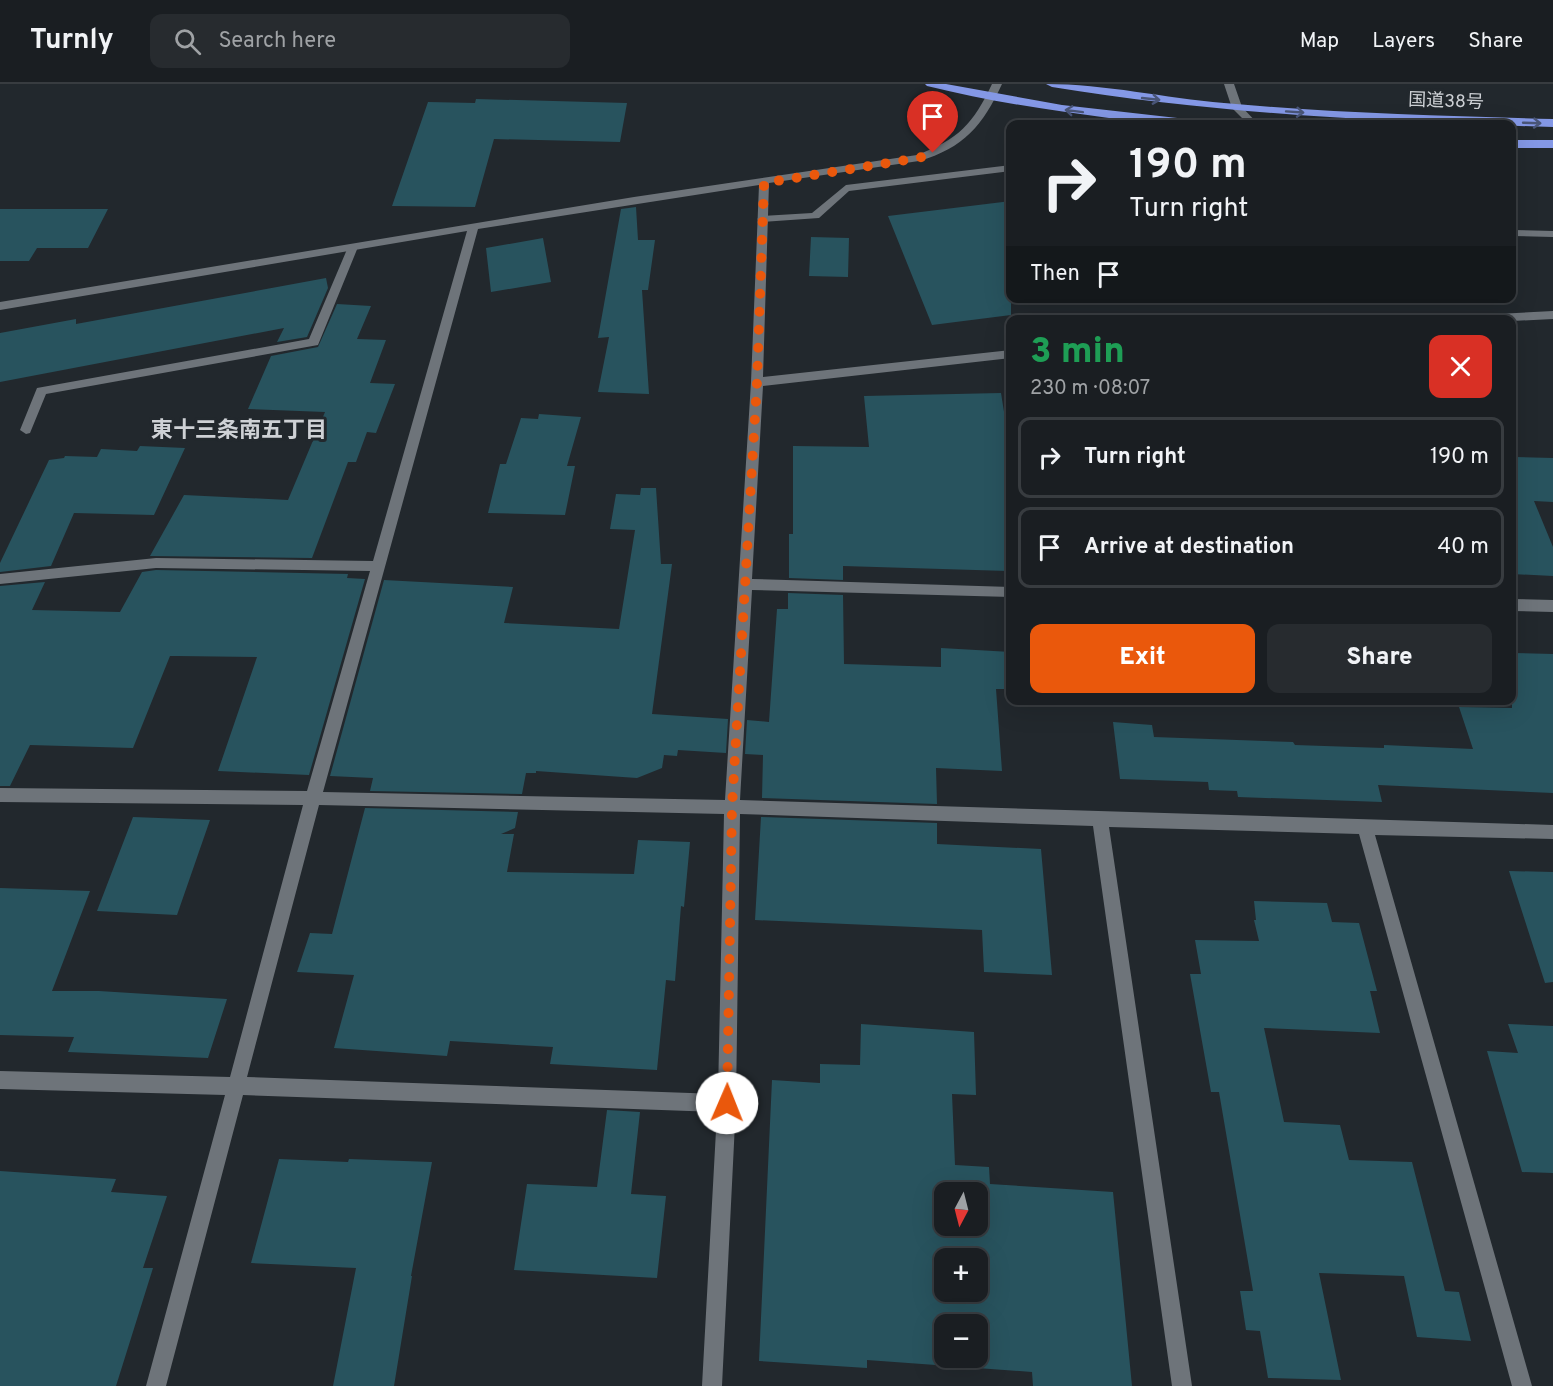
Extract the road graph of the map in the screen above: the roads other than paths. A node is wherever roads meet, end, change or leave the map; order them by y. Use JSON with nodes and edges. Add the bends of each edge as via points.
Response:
{"nodes":[{"id":1,"x":931,"y":84,"type":"edge"},
{"id":2,"x":997,"y":84,"type":"edge"},
{"id":3,"x":1052,"y":84,"type":"edge"},
{"id":4,"x":1229,"y":84,"type":"edge"},
{"id":5,"x":990,"y":98,"type":"junction"},
{"id":6,"x":1237,"y":108,"type":"junction"},
{"id":7,"x":1159,"y":120,"type":"edge"},
{"id":8,"x":1249,"y":120,"type":"edge"},
{"id":9,"x":1421,"y":120,"type":"edge"},
{"id":10,"x":1516,"y":122,"type":"edge"},
{"id":11,"x":1553,"y":123,"type":"edge"},
{"id":12,"x":1516,"y":144,"type":"edge"},
{"id":13,"x":1553,"y":144,"type":"edge"},
{"id":14,"x":1006,"y":169,"type":"edge"},
{"id":15,"x":764,"y":183,"type":"junction"},
{"id":16,"x":762,"y":219,"type":"junction"},
{"id":17,"x":474,"y":226,"type":"junction"},
{"id":18,"x":1516,"y":233,"type":"edge"},
{"id":19,"x":1553,"y":234,"type":"edge"},
{"id":20,"x":353,"y":247,"type":"junction"},
{"id":21,"x":0,"y":306,"type":"edge"},
{"id":22,"x":1553,"y":315,"type":"edge"},
{"id":23,"x":1516,"y":317,"type":"edge"},
{"id":24,"x":1006,"y":355,"type":"edge"},
{"id":25,"x":757,"y":382,"type":"junction"},
{"id":26,"x":26,"y":430,"type":"dead end"},
{"id":27,"x":377,"y":566,"type":"junction"},
{"id":28,"x":0,"y":579,"type":"edge"},
{"id":29,"x":746,"y":584,"type":"junction"},
{"id":30,"x":1006,"y":592,"type":"edge"},
{"id":31,"x":1516,"y":605,"type":"edge"},
{"id":32,"x":1553,"y":606,"type":"edge"},
{"id":33,"x":0,"y":795,"type":"edge"},
{"id":34,"x":313,"y":798,"type":"junction"},
{"id":35,"x":732,"y":807,"type":"junction"},
{"id":36,"x":1100,"y":820,"type":"junction"},
{"id":37,"x":1365,"y":828,"type":"junction"},
{"id":38,"x":1553,"y":832,"type":"edge"},
{"id":39,"x":0,"y":1080,"type":"edge"},
{"id":40,"x":238,"y":1086,"type":"junction"},
{"id":41,"x":727,"y":1103,"type":"junction"},
{"id":42,"x":156,"y":1386,"type":"edge"},
{"id":43,"x":712,"y":1386,"type":"edge"},
{"id":44,"x":1182,"y":1386,"type":"edge"},
{"id":45,"x":1522,"y":1386,"type":"edge"}],
"edges":[{"from":1,"to":5,"type":"highway"},
{"from":2,"to":5,"type":"street"},
{"from":3,"to":6,"type":"highway","name":"国道38号","one_way":true},
{"from":4,"to":6,"type":"street"},
{"from":7,"to":5,"type":"highway","one_way":true},
{"from":5,"to":15,"type":"street","via":[[966,136],[947,148],[919,158]]},
{"from":6,"to":8,"type":"street"},
{"from":6,"to":9,"type":"highway","name":"国道38号","one_way":true},
{"from":10,"to":11,"type":"highway","name":"国道38号","one_way":true},
{"from":12,"to":13,"type":"highway"},
{"from":14,"to":16,"type":"street","via":[[846,188],[815,216]]},
{"from":15,"to":16,"type":"street"},
{"from":15,"to":17,"type":"street"},
{"from":16,"to":25,"type":"street"},
{"from":17,"to":20,"type":"street"},
{"from":17,"to":27,"type":"street"},
{"from":18,"to":19,"type":"street"},
{"from":20,"to":21,"type":"street"},
{"from":20,"to":26,"type":"street","via":[[315,342],[41,391]]},
{"from":22,"to":23,"type":"street"},
{"from":24,"to":25,"type":"street"},
{"from":25,"to":29,"type":"street"},
{"from":27,"to":28,"type":"street","via":[[156,563]]},
{"from":27,"to":34,"type":"street"},
{"from":29,"to":30,"type":"street"},
{"from":29,"to":35,"type":"street"},
{"from":31,"to":32,"type":"street"},
{"from":33,"to":34,"type":"street"},
{"from":34,"to":35,"type":"street"},
{"from":34,"to":40,"type":"street"},
{"from":35,"to":36,"type":"street"},
{"from":35,"to":41,"type":"street"},
{"from":36,"to":37,"type":"street"},
{"from":36,"to":44,"type":"street"},
{"from":37,"to":38,"type":"street"},
{"from":37,"to":45,"type":"street"},
{"from":39,"to":40,"type":"street"},
{"from":40,"to":41,"type":"street"},
{"from":40,"to":42,"type":"street"},
{"from":41,"to":43,"type":"street"}]}
